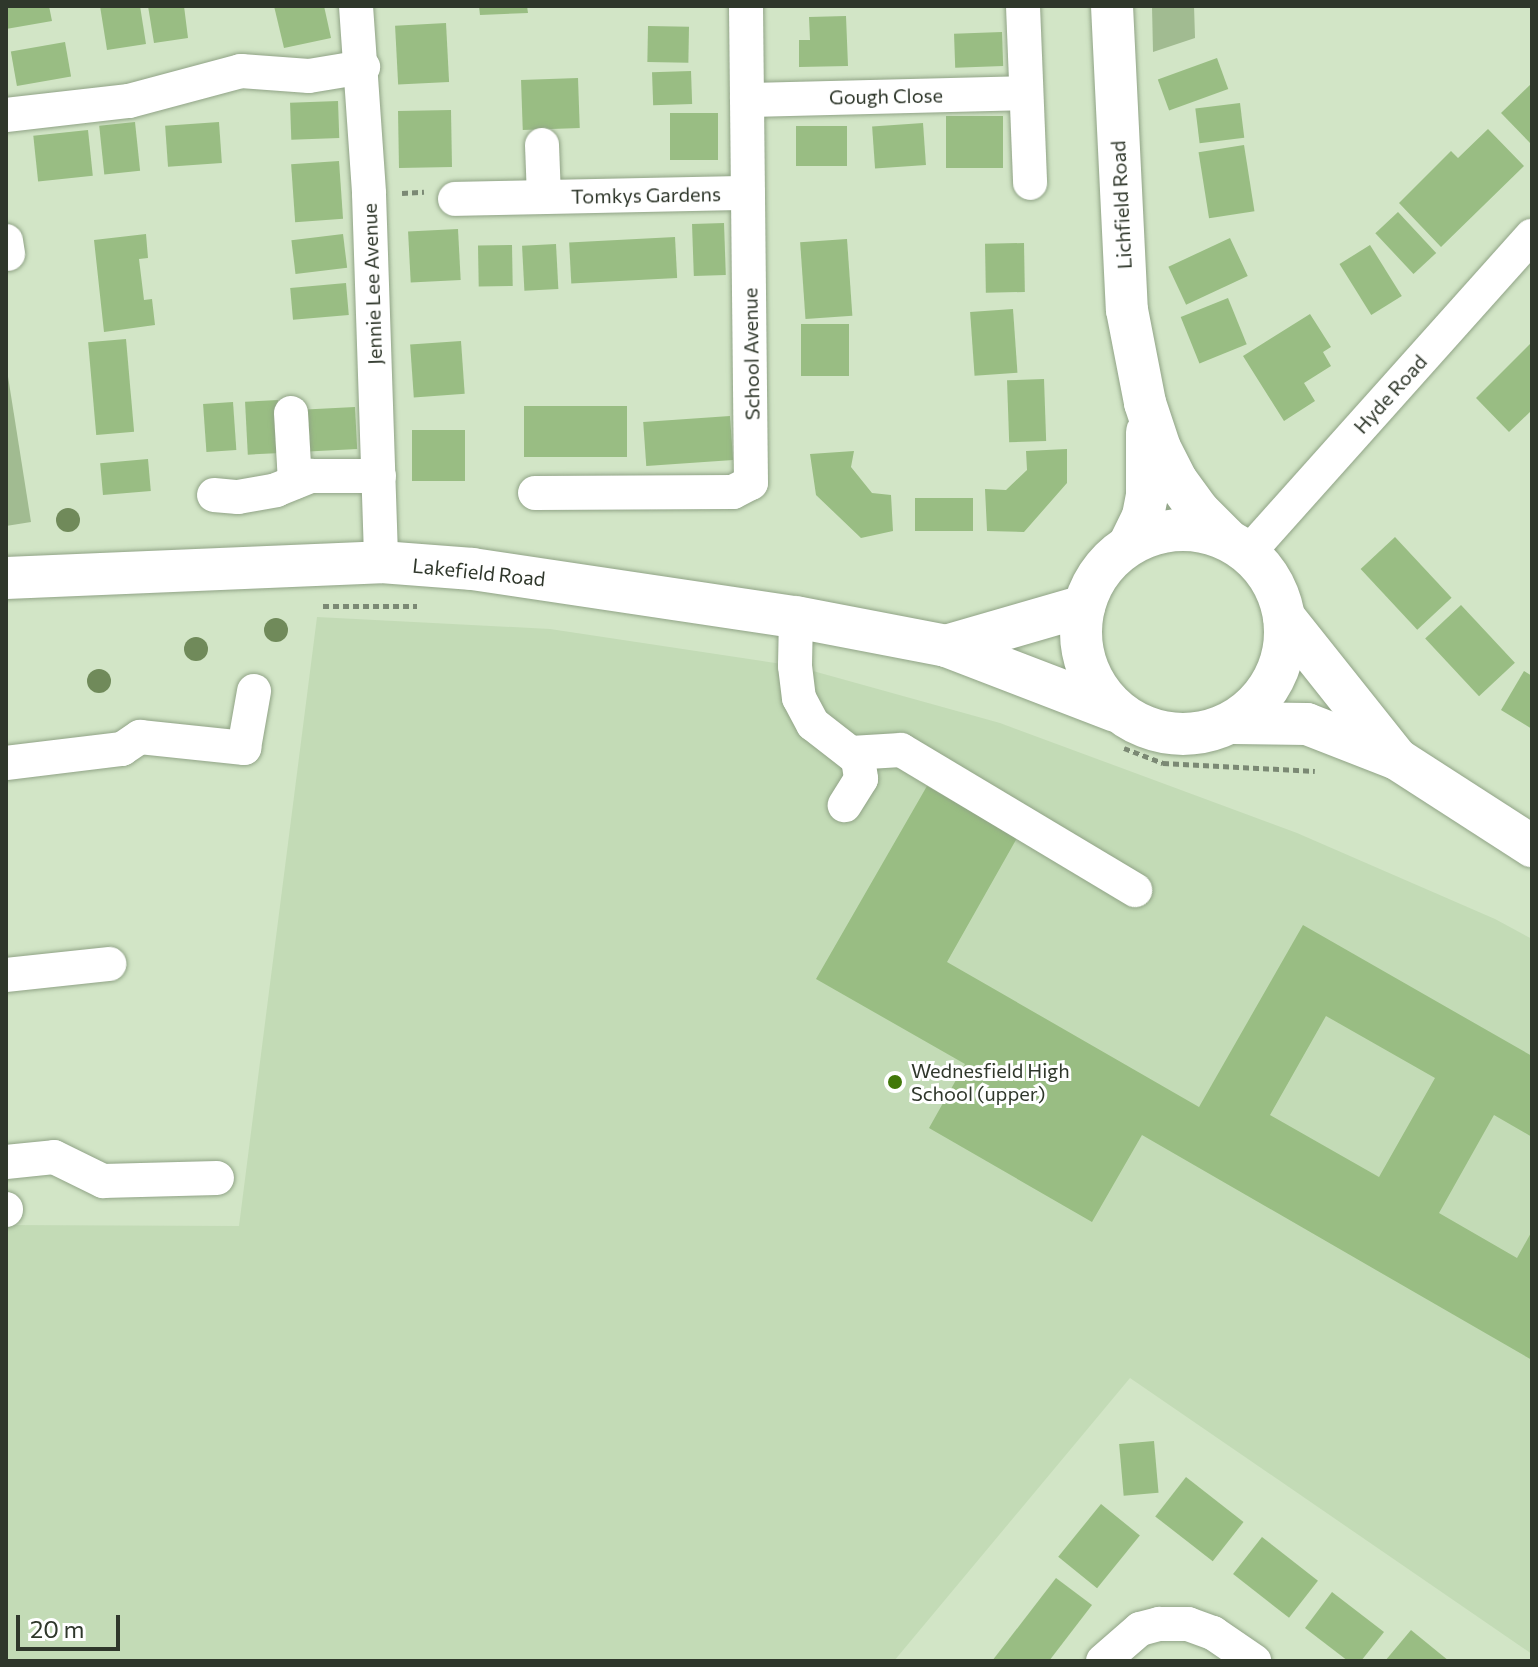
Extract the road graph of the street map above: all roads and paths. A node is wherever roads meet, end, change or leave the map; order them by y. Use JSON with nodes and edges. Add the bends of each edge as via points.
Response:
{"nodes":[{"id":1,"x":356,"y":6,"type":"edge"},
{"id":2,"x":746,"y":6,"type":"edge"},
{"id":3,"x":1023,"y":6,"type":"edge"},
{"id":4,"x":1112,"y":6,"type":"edge"},
{"id":5,"x":363,"y":67,"type":"junction"},
{"id":6,"x":1024,"y":93,"type":"junction"},
{"id":7,"x":747,"y":100,"type":"junction"},
{"id":8,"x":6,"y":115,"type":"edge"},
{"id":9,"x":542,"y":145,"type":"dead end"},
{"id":10,"x":1030,"y":183,"type":"dead end"},
{"id":11,"x":748,"y":193,"type":"junction"},
{"id":12,"x":369,"y":194,"type":"junction"},
{"id":13,"x":544,"y":197,"type":"junction"},
{"id":14,"x":455,"y":199,"type":"joint"},
{"id":15,"x":1532,"y":236,"type":"edge"},
{"id":16,"x":1145,"y":403,"type":"junction"},
{"id":17,"x":291,"y":413,"type":"dead end"},
{"id":18,"x":379,"y":476,"type":"junction"},
{"id":19,"x":295,"y":482,"type":"junction"},
{"id":20,"x":535,"y":493,"type":"dead end"},
{"id":21,"x":214,"y":495,"type":"dead end"},
{"id":22,"x":1130,"y":543,"type":"junction"},
{"id":23,"x":1238,"y":545,"type":"junction"},
{"id":24,"x":381,"y":562,"type":"junction"},
{"id":25,"x":6,"y":578,"type":"edge"},
{"id":26,"x":1084,"y":606,"type":"junction"},
{"id":27,"x":796,"y":617,"type":"junction"},
{"id":28,"x":1284,"y":617,"type":"junction"},
{"id":29,"x":946,"y":646,"type":"junction"},
{"id":30,"x":254,"y":691,"type":"dead end"},
{"id":31,"x":1115,"y":711,"type":"junction"},
{"id":32,"x":1234,"y":723,"type":"junction"},
{"id":33,"x":851,"y":753,"type":"junction"},
{"id":34,"x":1397,"y":759,"type":"junction"},
{"id":35,"x":6,"y":763,"type":"edge"},
{"id":36,"x":845,"y":805,"type":"dead end"},
{"id":37,"x":1532,"y":846,"type":"edge"},
{"id":38,"x":1135,"y":890,"type":"dead end"},
{"id":39,"x":109,"y":964,"type":"dead end"},
{"id":40,"x":17,"y":974,"type":"edge"},
{"id":41,"x":6,"y":1162,"type":"edge"},
{"id":42,"x":217,"y":1178,"type":"dead end"},
{"id":43,"x":1103,"y":1661,"type":"edge"},
{"id":44,"x":1254,"y":1661,"type":"edge"}],
"edges":[{"from":1,"to":5,"type":"street","name":"Jennie Lee Avenue"},
{"from":2,"to":7,"type":"street","name":"School Avenue"},
{"from":3,"to":6,"type":"street"},
{"from":4,"to":16,"type":"main road","name":"Lichfield Road","via":[[1127,310]]},
{"from":5,"to":8,"type":"street","via":[[309,76],[241,71],[129,101]]},
{"from":5,"to":12,"type":"street","name":"Jennie Lee Avenue"},
{"from":6,"to":7,"type":"street","name":"Gough Close"},
{"from":6,"to":10,"type":"street"},
{"from":7,"to":11,"type":"street","name":"School Avenue"},
{"from":9,"to":13,"type":"street","name":"Tomkys Gardens"},
{"from":11,"to":13,"type":"street","name":"Tomkys Gardens"},
{"from":11,"to":20,"type":"street","name":"School Avenue","via":[[751,483],[733,492]]},
{"from":12,"to":14,"type":"path","via":[[444,192]]},
{"from":12,"to":18,"type":"street","name":"Jennie Lee Avenue"},
{"from":13,"to":14,"type":"street","name":"Tomkys Gardens"},
{"from":15,"to":23,"type":"street","name":"Hyde Road"},
{"from":16,"to":22,"type":"main road","name":"Lichfield Road","via":[[1147,496]]},
{"from":16,"to":23,"type":"main road","name":"Lichfield Road","via":[[1177,481],[1198,510]]},
{"from":17,"to":19,"type":"street"},
{"from":18,"to":19,"type":"street","via":[[311,476]]},
{"from":18,"to":24,"type":"street","name":"Jennie Lee Avenue"},
{"from":19,"to":21,"type":"street","via":[[238,497]]},
{"from":22,"to":23,"type":"main road","via":[[1177,528]]},
{"from":22,"to":26,"type":"main road","via":[[1103,566]]},
{"from":23,"to":28,"type":"main road","via":[[1267,573]]},
{"from":24,"to":25,"type":"main road","name":"Lakefield Road"},
{"from":24,"to":27,"type":"main road","name":"Lakefield Road","via":[[473,569]]},
{"from":26,"to":29,"type":"main road","name":"Lakefield Road"},
{"from":26,"to":31,"type":"main road","via":[[1087,660],[1096,688]]},
{"from":27,"to":29,"type":"main road","name":"Lakefield Road"},
{"from":27,"to":33,"type":"street","via":[[799,698],[813,724]]},
{"from":28,"to":32,"type":"main road","via":[[1284,652],[1271,686]]},
{"from":28,"to":34,"type":"main road"},
{"from":29,"to":31,"type":"main road","name":"Lakefield Road"},
{"from":30,"to":35,"type":"street","via":[[244,748],[140,737],[122,749]]},
{"from":31,"to":32,"type":"main road","via":[[1145,729],[1181,736]]},
{"from":32,"to":34,"type":"main road","via":[[1307,724]]},
{"from":33,"to":36,"type":"street","via":[[858,759],[861,779]]},
{"from":33,"to":38,"type":"street","via":[[901,750]]},
{"from":34,"to":37,"type":"main road"},
{"from":39,"to":40,"type":"street"},
{"from":41,"to":42,"type":"street","via":[[54,1157],[103,1181]]},
{"from":43,"to":44,"type":"street","via":[[1140,1629],[1188,1624],[1213,1633]]}]}
